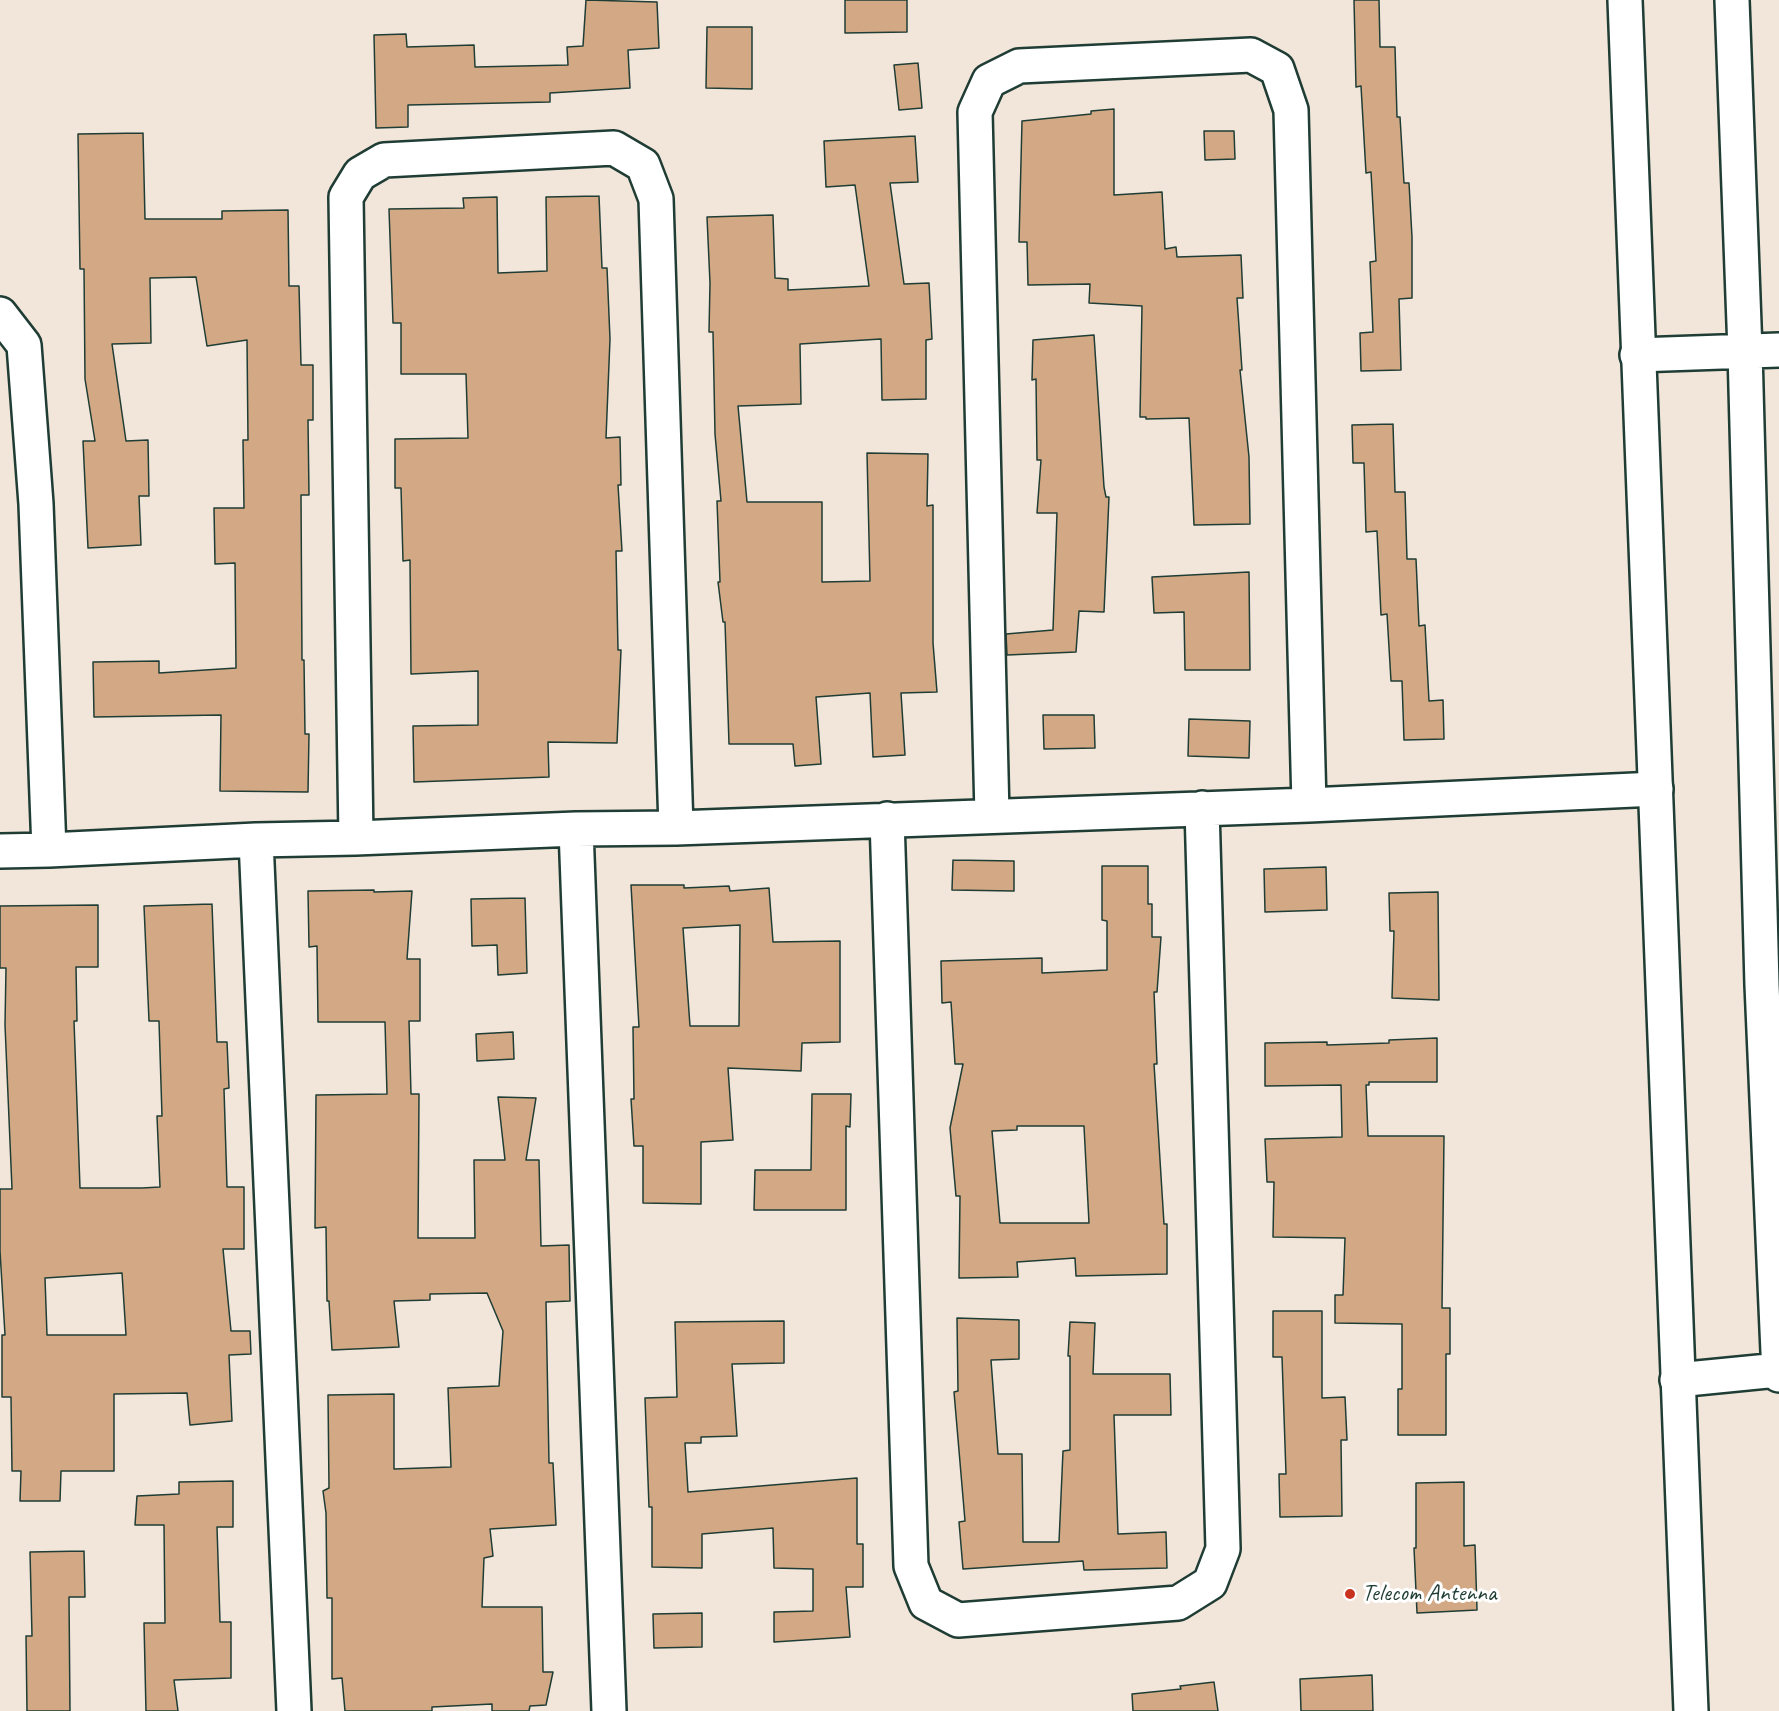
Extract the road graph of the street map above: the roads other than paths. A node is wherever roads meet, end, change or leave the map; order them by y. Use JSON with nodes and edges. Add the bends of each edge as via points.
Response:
{"nodes":[{"id":1,"x":1625,"y":0,"type":"edge"},
{"id":2,"x":1732,"y":0,"type":"edge"},
{"id":3,"x":0,"y":314,"type":"edge"},
{"id":4,"x":1779,"y":350,"type":"edge"},
{"id":5,"x":1745,"y":351,"type":"junction"},
{"id":6,"x":1637,"y":355,"type":"junction"},
{"id":7,"x":1656,"y":789,"type":"junction"},
{"id":8,"x":1309,"y":805,"type":"junction"},
{"id":9,"x":1203,"y":808,"type":"junction"},
{"id":10,"x":992,"y":815,"type":"junction"},
{"id":11,"x":887,"y":819,"type":"junction"},
{"id":12,"x":676,"y":828,"type":"junction"},
{"id":13,"x":576,"y":829,"type":"junction"},
{"id":14,"x":356,"y":838,"type":"junction"},
{"id":15,"x":256,"y":840,"type":"junction"},
{"id":16,"x":49,"y":850,"type":"junction"},
{"id":17,"x":0,"y":851,"type":"edge"},
{"id":18,"x":1770,"y":984,"type":"edge"},
{"id":19,"x":1779,"y":1370,"type":"edge"},
{"id":20,"x":1779,"y":1375,"type":"edge"},
{"id":21,"x":1677,"y":1380,"type":"junction"},
{"id":22,"x":294,"y":1711,"type":"edge"},
{"id":23,"x":609,"y":1711,"type":"edge"},
{"id":24,"x":1691,"y":1711,"type":"edge"}],
"edges":[{"from":1,"to":6,"type":"street"},
{"from":2,"to":5,"type":"street"},
{"from":3,"to":16,"type":"street","via":[[24,345],[36,504]]},
{"from":4,"to":5,"type":"street"},
{"from":5,"to":6,"type":"street"},
{"from":5,"to":18,"type":"street"},
{"from":6,"to":7,"type":"street"},
{"from":7,"to":8,"type":"street"},
{"from":7,"to":21,"type":"street"},
{"from":8,"to":9,"type":"street"},
{"from":8,"to":10,"type":"street","via":[[1291,110],[1277,69],[1251,55],[1019,66],[989,81],[975,112]]},
{"from":9,"to":10,"type":"street"},
{"from":9,"to":11,"type":"street","via":[[1223,1549],[1210,1582],[1178,1603],[958,1620],[926,1603],[911,1566]]},
{"from":10,"to":11,"type":"street"},
{"from":11,"to":12,"type":"street"},
{"from":12,"to":13,"type":"street"},
{"from":12,"to":14,"type":"street","via":[[656,199],[643,165],[614,148],[384,160],[360,174],[346,197]]},
{"from":13,"to":14,"type":"street"},
{"from":13,"to":23,"type":"street"},
{"from":14,"to":15,"type":"street"},
{"from":15,"to":16,"type":"street"},
{"from":15,"to":22,"type":"street"},
{"from":16,"to":17,"type":"street"},
{"from":18,"to":19,"type":"street"},
{"from":19,"to":20,"type":"street"},
{"from":19,"to":21,"type":"street"},
{"from":21,"to":24,"type":"street"}]}
